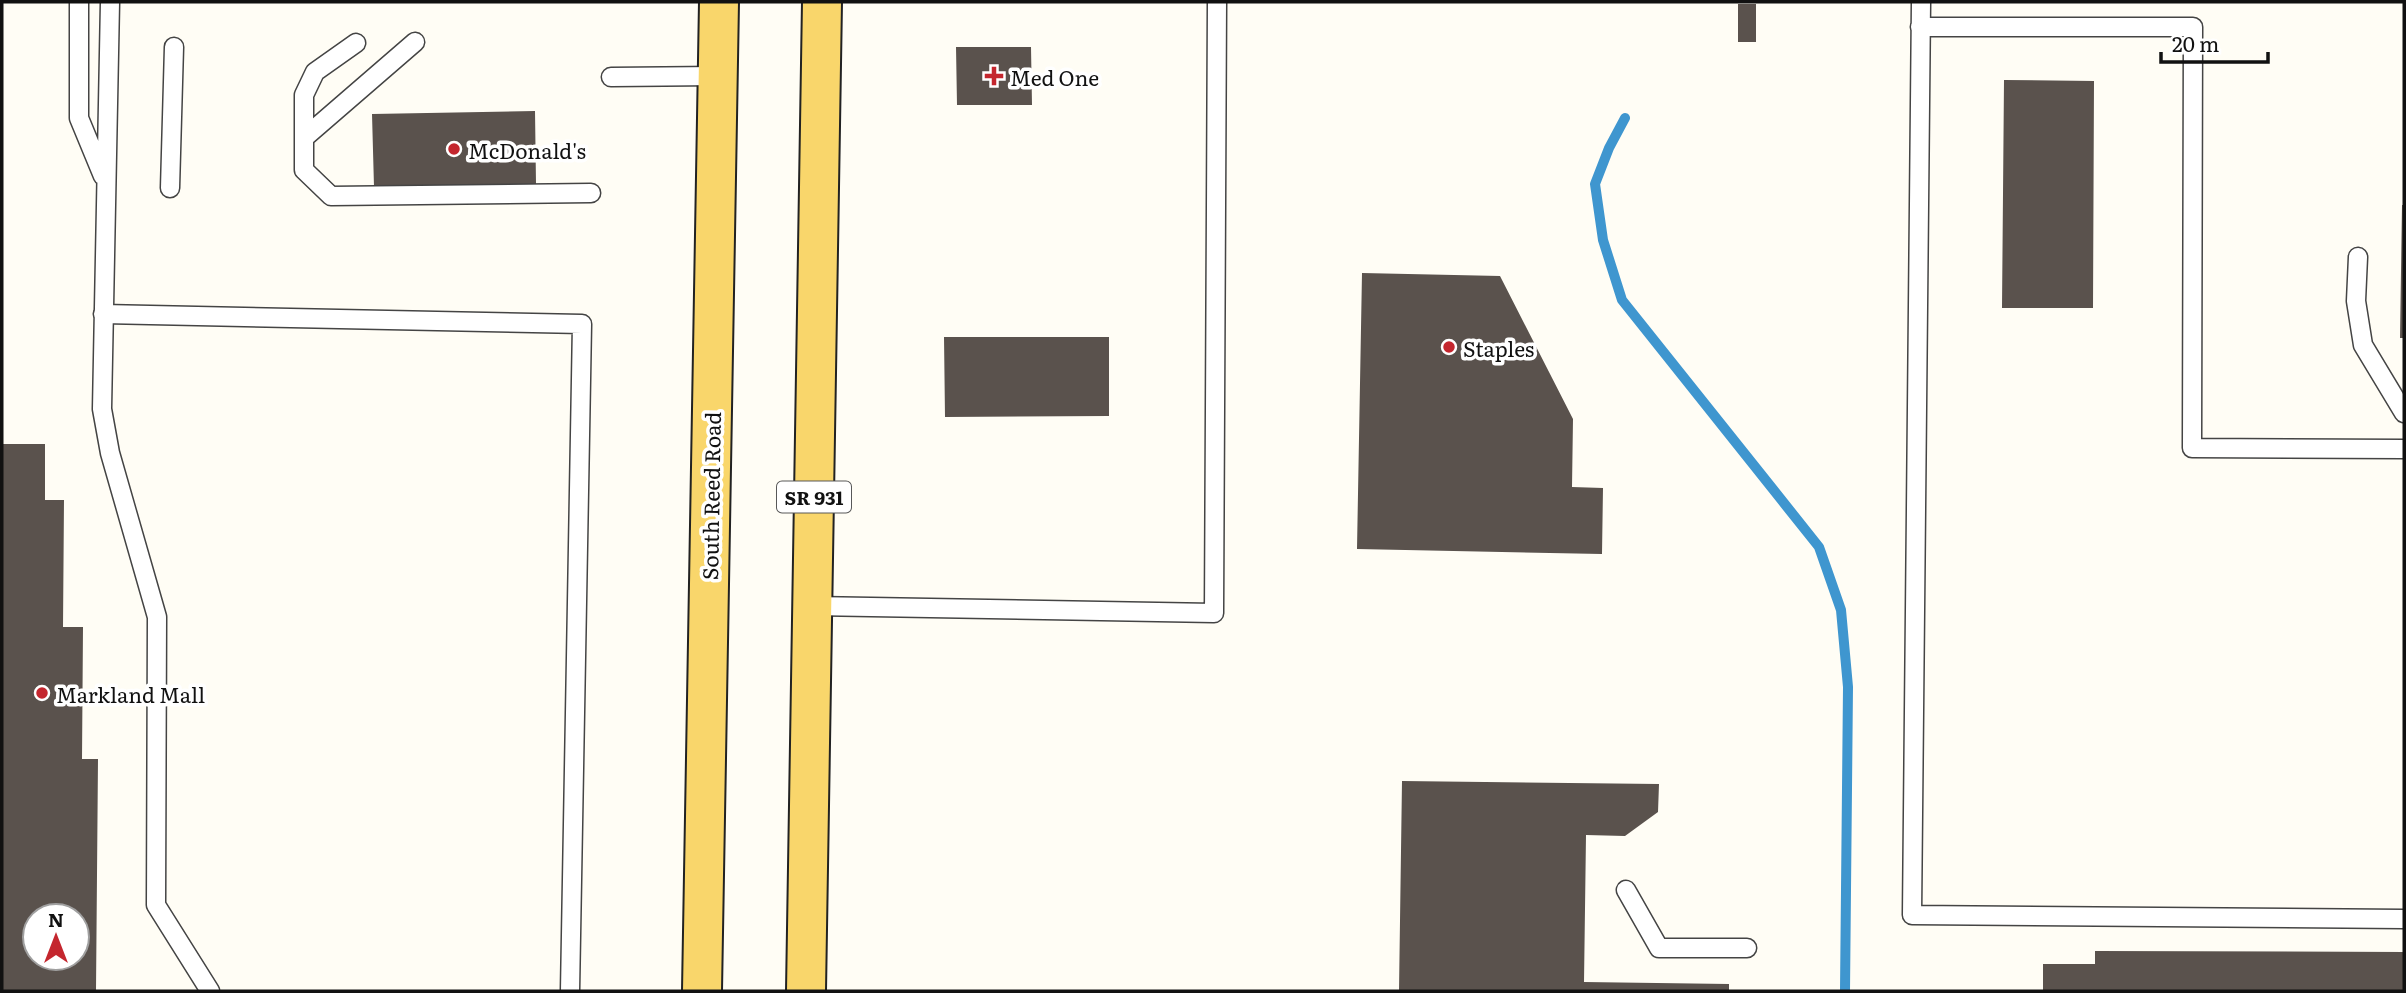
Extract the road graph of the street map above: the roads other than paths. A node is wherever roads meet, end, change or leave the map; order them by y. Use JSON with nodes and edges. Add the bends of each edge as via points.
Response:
{"nodes":[{"id":1,"x":79,"y":2,"type":"edge"},
{"id":2,"x":110,"y":2,"type":"edge"},
{"id":3,"x":719,"y":2,"type":"edge"},
{"id":4,"x":822,"y":2,"type":"edge"},
{"id":5,"x":1217,"y":2,"type":"edge"},
{"id":6,"x":1921,"y":2,"type":"edge"},
{"id":7,"x":1920,"y":27,"type":"junction"},
{"id":8,"x":415,"y":42,"type":"dead end"},
{"id":9,"x":356,"y":43,"type":"dead end"},
{"id":10,"x":174,"y":47,"type":"dead end"},
{"id":11,"x":717,"y":76,"type":"junction"},
{"id":12,"x":611,"y":77,"type":"dead end"},
{"id":13,"x":304,"y":138,"type":"junction"},
{"id":14,"x":106,"y":183,"type":"junction"},
{"id":15,"x":170,"y":188,"type":"dead end"},
{"id":16,"x":591,"y":193,"type":"dead end"},
{"id":17,"x":2358,"y":257,"type":"dead end"},
{"id":18,"x":103,"y":314,"type":"junction"},
{"id":19,"x":2404,"y":413,"type":"edge"},
{"id":20,"x":2404,"y":449,"type":"edge"},
{"id":21,"x":812,"y":606,"type":"junction"},
{"id":22,"x":1626,"y":890,"type":"dead end"},
{"id":23,"x":2404,"y":919,"type":"edge"},
{"id":24,"x":1748,"y":948,"type":"dead end"},
{"id":25,"x":210,"y":991,"type":"edge"},
{"id":26,"x":570,"y":991,"type":"edge"},
{"id":27,"x":702,"y":991,"type":"edge"},
{"id":28,"x":806,"y":991,"type":"edge"}],
"edges":[{"from":1,"to":14,"type":"lane","via":[[79,118]]},
{"from":2,"to":14,"type":"lane"},
{"from":3,"to":11,"type":"main road","name":"South Reed Road"},
{"from":4,"to":21,"type":"main road","number":"SR 931"},
{"from":5,"to":21,"type":"lane","via":[[1214,613]]},
{"from":6,"to":7,"type":"lane"},
{"from":7,"to":20,"type":"lane","via":[[2193,27],[2192,448]]},
{"from":7,"to":23,"type":"lane","via":[[1912,915]]},
{"from":8,"to":13,"type":"lane"},
{"from":9,"to":13,"type":"lane","via":[[315,72],[304,95]]},
{"from":10,"to":15,"type":"lane"},
{"from":11,"to":12,"type":"lane"},
{"from":11,"to":27,"type":"main road","name":"South Reed Road"},
{"from":13,"to":16,"type":"lane","via":[[304,170],[331,195]]},
{"from":14,"to":18,"type":"lane"},
{"from":17,"to":19,"type":"lane","via":[[2356,300],[2363,345]]},
{"from":18,"to":25,"type":"lane","via":[[103,409],[110,453],[156,617],[156,905]]},
{"from":18,"to":26,"type":"lane","via":[[582,324]]},
{"from":21,"to":28,"type":"main road","number":"SR 931"},
{"from":22,"to":24,"type":"lane","via":[[1659,948]]}]}
